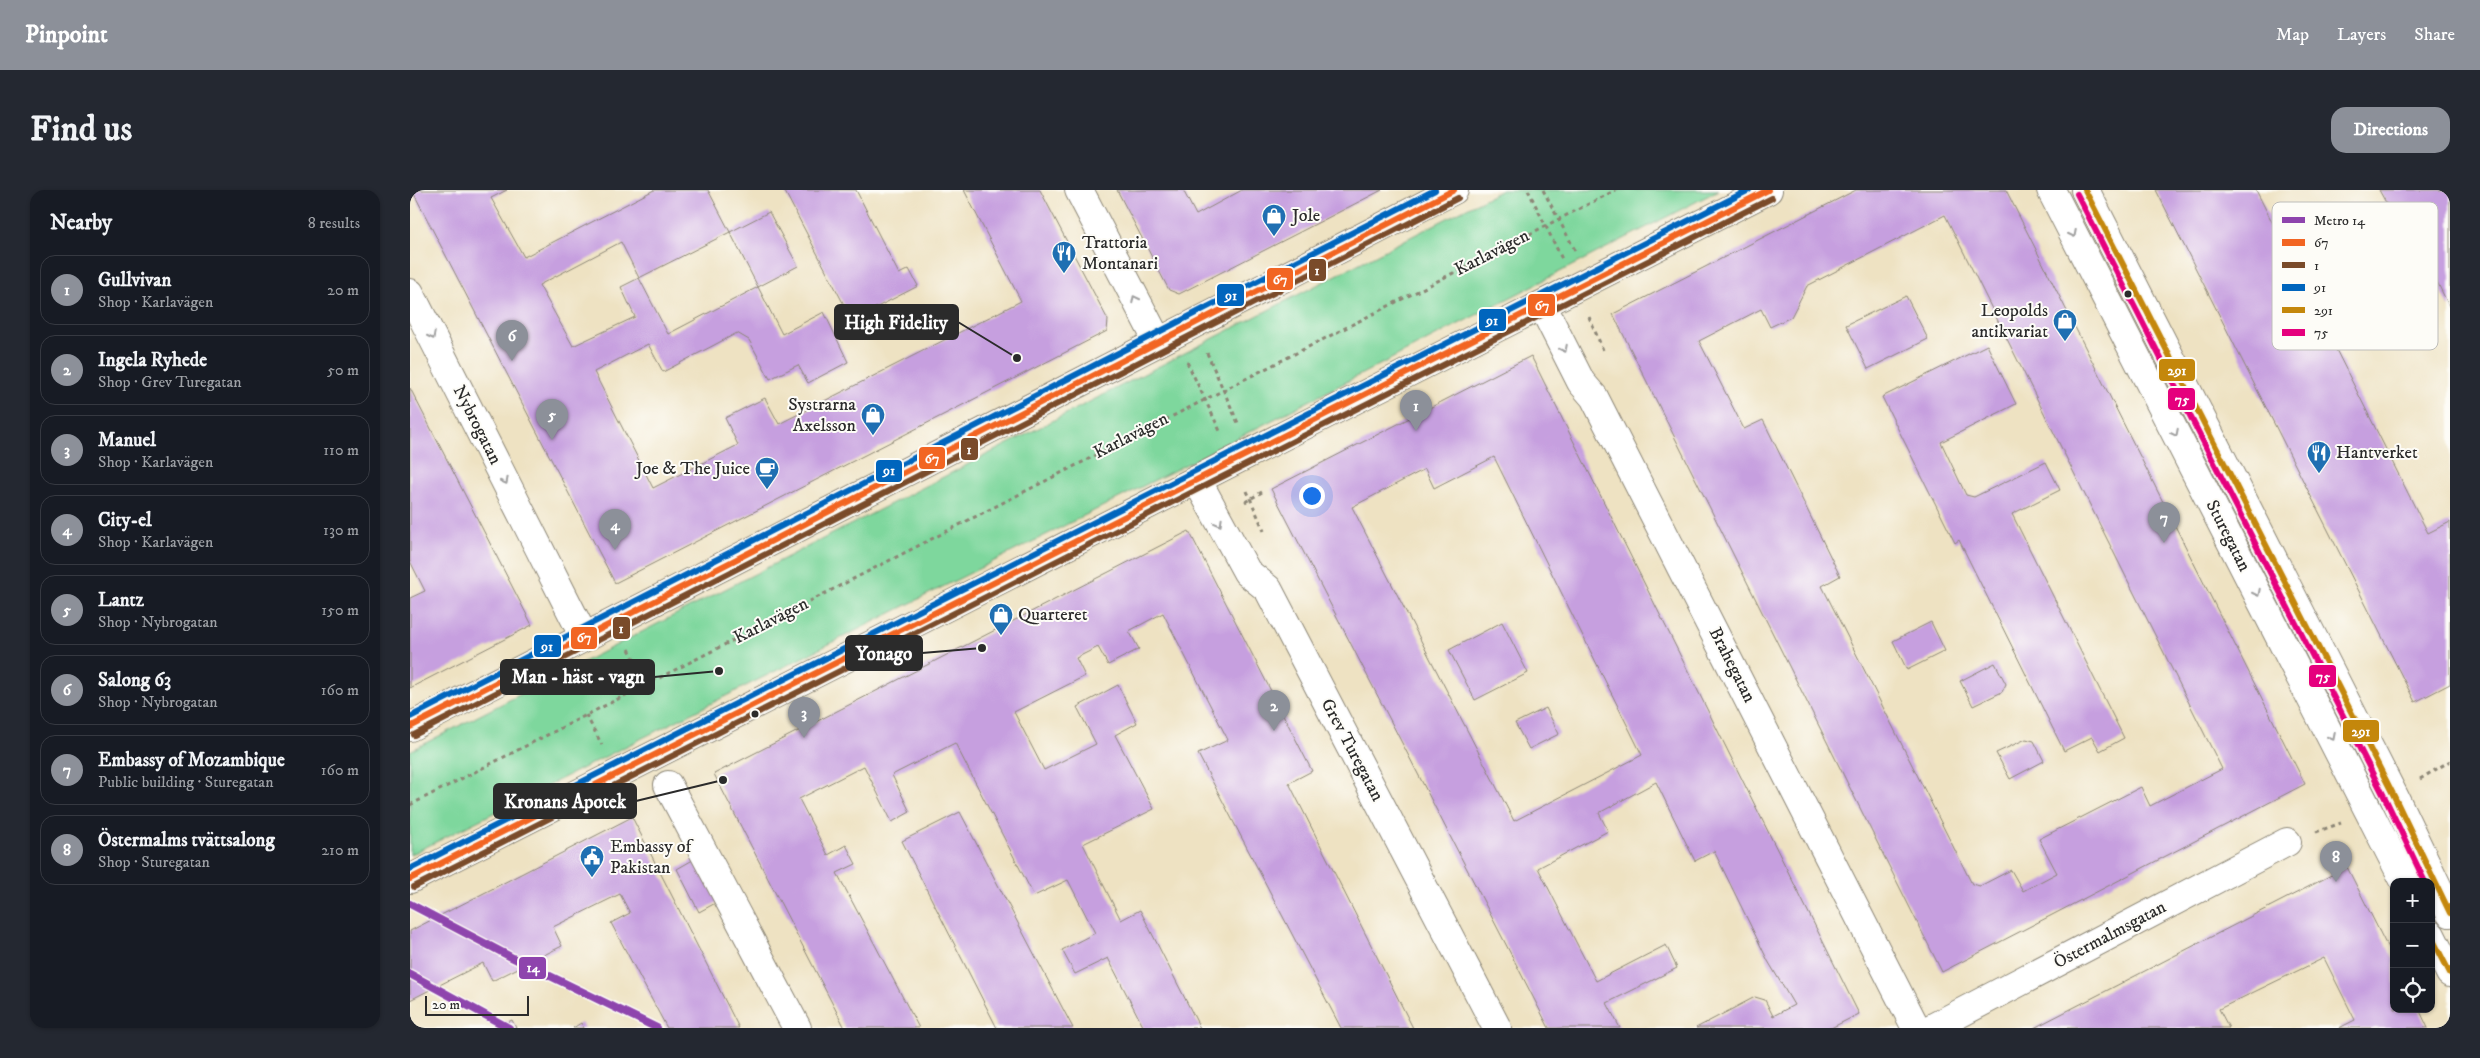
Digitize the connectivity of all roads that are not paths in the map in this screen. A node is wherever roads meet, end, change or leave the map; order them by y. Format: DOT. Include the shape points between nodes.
graph roads {
  1 [pos="1079,190"];
  2 [pos="1454,190"];
  3 [pos="1768,190"];
  4 [pos="2052,190"];
  5 [pos="2085,190"];
  6 [pos="410,293"];
  7 [pos="1542,305"];
  8 [pos="1166,338"];
  9 [pos="1197,480"];
  10 [pos="584,637"];
  11 [pos="410,727"];
  12 [pos="668,785"];
  13 [pos="2287,842"];
  14 [pos="2403,878"];
  15 [pos="410,879"];
  16 [pos="2450,913"];
  17 [pos="2435,943"];
  18 [pos="2450,973"];
  19 [pos="797,1028"];
  20 [pos="1497,1028"];
  21 [pos="1916,1028"];
  22 [pos="1932,1028"];
  8 -- 1 [label="street, one-way"];
  2 -- 8 [label="street"];
  3 -- 7 [label="street"];
  4 -- 14 [label="street, Sturegatan, one-way"];
  5 -- 16 [label="street, Sturegatan" via="2385,778"];
  6 -- 10 [label="street, Nybrogatan, one-way"];
  7 -- 9 [label="street"];
  7 -- 21 [label="street, Brahegatan, one-way" via="1581,382 1594,397"];
  8 -- 10 [label="street"];
  9 -- 15 [label="street"];
  9 -- 20 [label="street, Grev Turegatan, one-way" via="1247,572 1268,589"];
  10 -- 11 [label="street"];
  12 -- 19 [label="street"];
  13 -- 22 [label="street, Östermalmsgatan"];
  17 -- 18 [label="street"];
}
